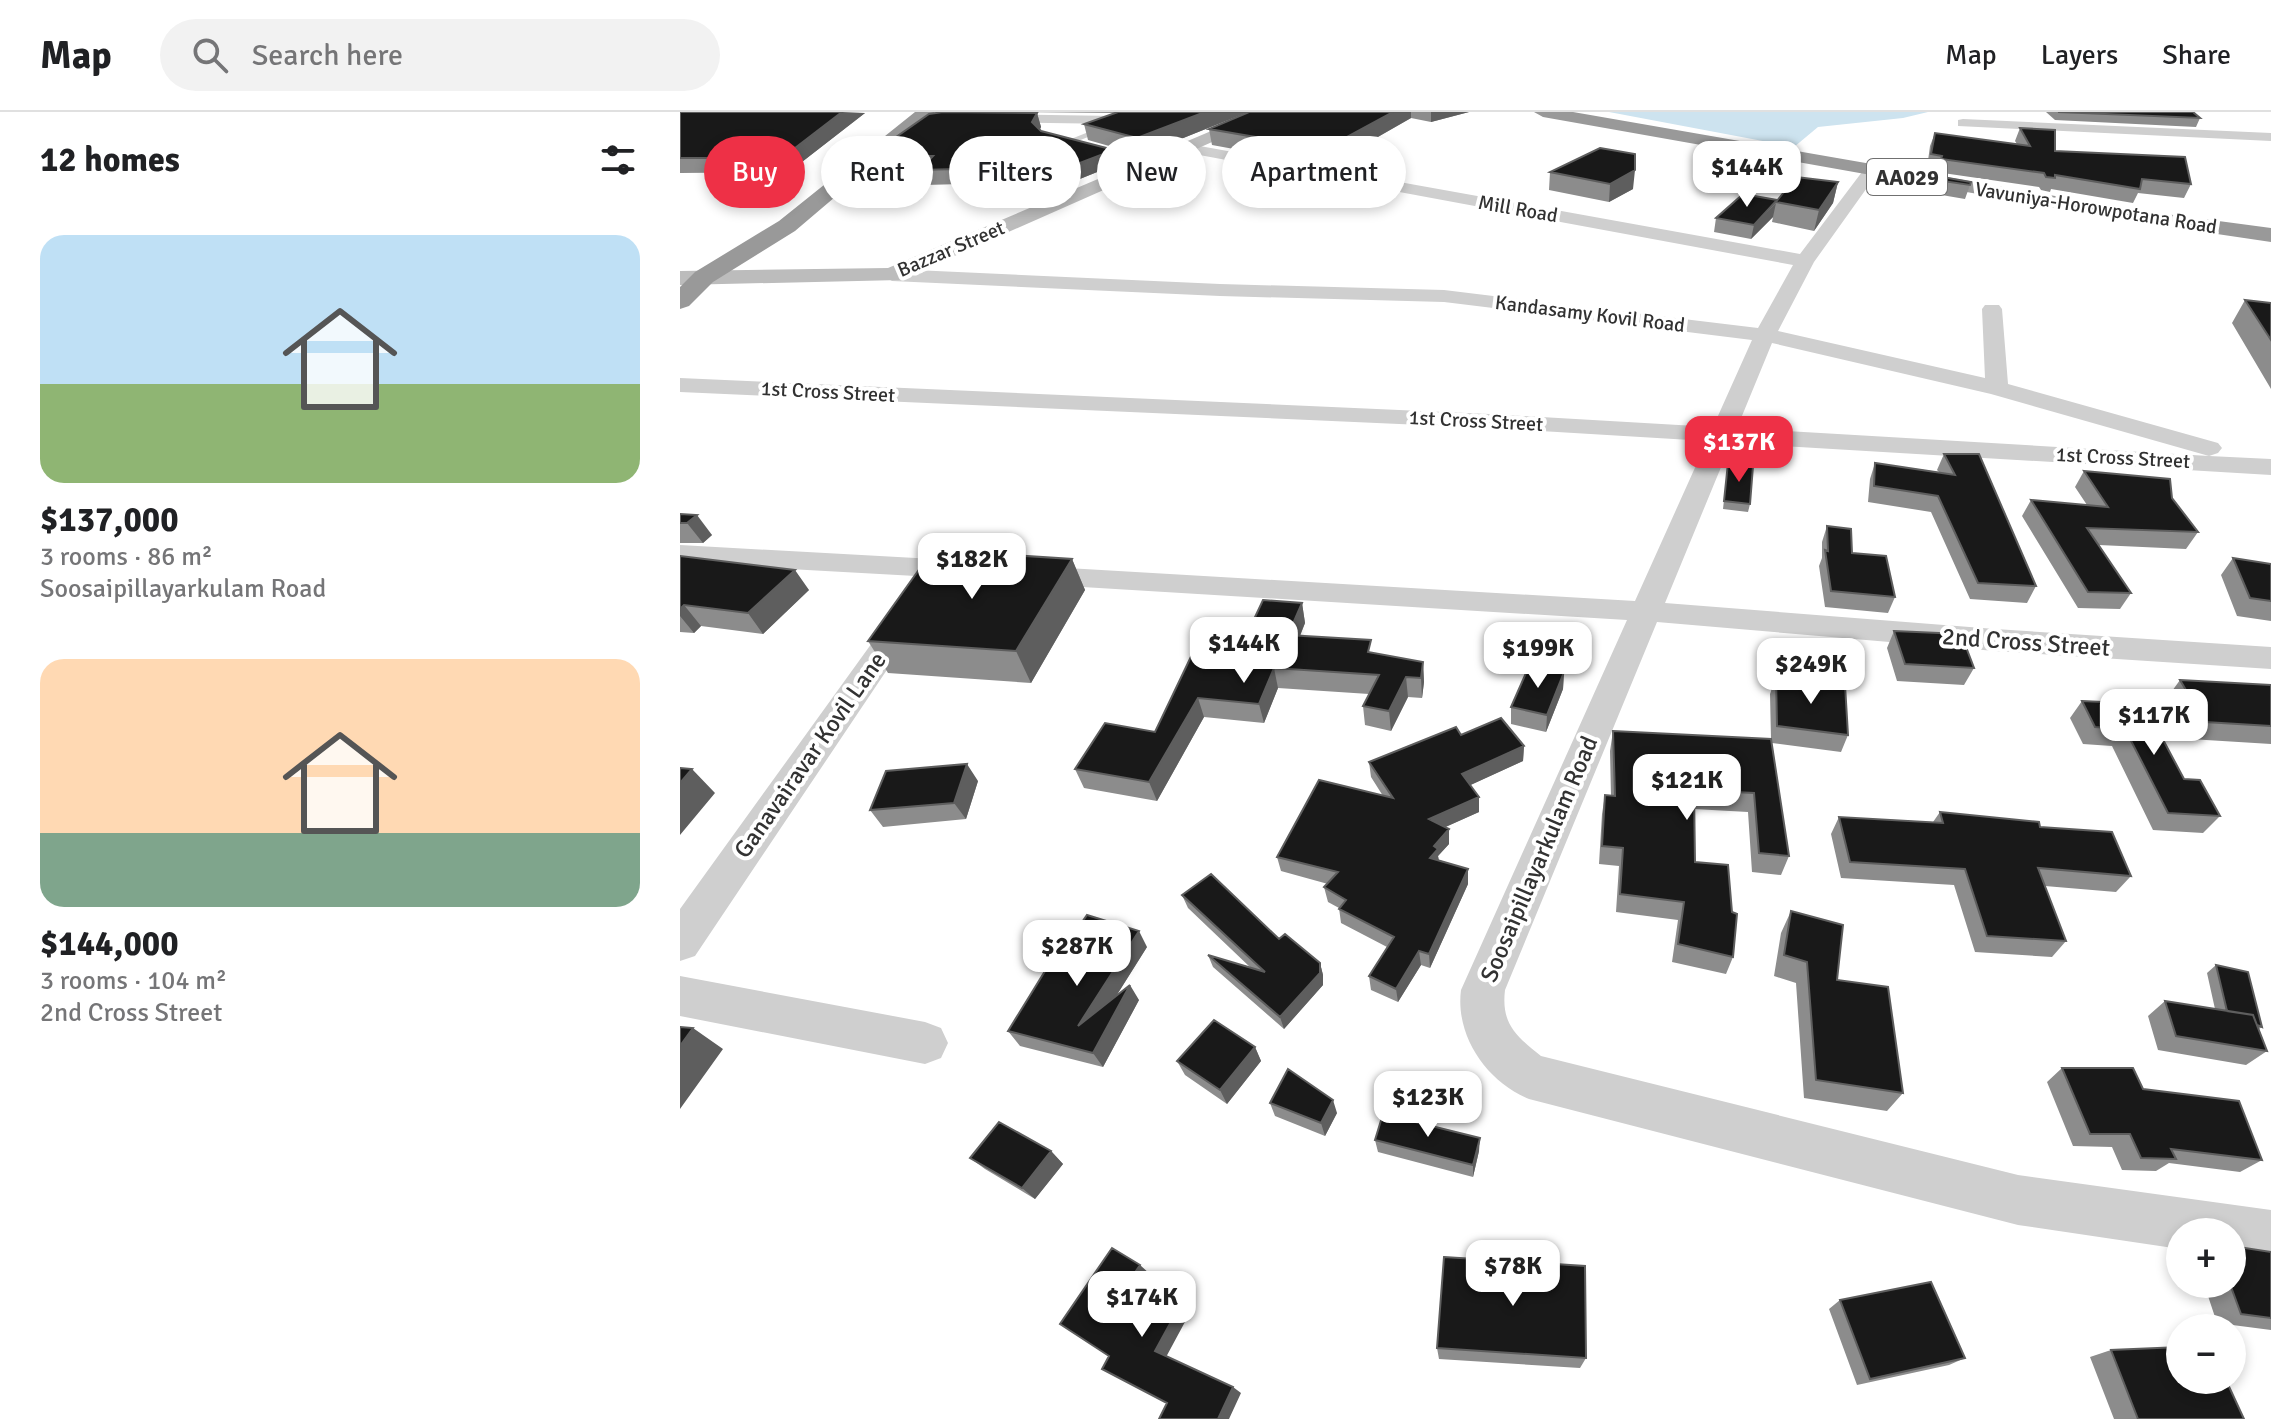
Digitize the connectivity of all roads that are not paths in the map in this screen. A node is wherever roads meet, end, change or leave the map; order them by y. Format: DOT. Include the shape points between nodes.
graph roads {
  1 [pos="1151,112"];
  2 [pos="1270,112"];
  3 [pos="1543,112"];
  4 [pos="930,116"];
  5 [pos="972,118"];
  6 [pos="1078,119"];
  7 [pos="1131,119"];
  8 [pos="1963,123"];
  9 [pos="1052,136"];
  10 [pos="1066,136"];
  11 [pos="2271,137"];
  12 [pos="1206,138"];
  13 [pos="1206,152"];
  14 [pos="1871,171"];
  15 [pos="1097,185"];
  16 [pos="787,226"];
  17 [pos="2271,235"];
  18 [pos="1805,261"];
  19 [pos="892,275"];
  20 [pos="746,276"];
  21 [pos="692,278"];
  22 [pos="680,301"];
  23 [pos="1992,309"];
  24 [pos="680,320"];
  25 [pos="1765,335"];
  26 [pos="680,385"];
  27 [pos="1997,388"];
  28 [pos="1720,436"];
  29 [pos="2271,466"];
  30 [pos="680,554"];
  31 [pos="941,568"];
  32 [pos="1644,611"];
  33 [pos="2271,658"];
  34 [pos="680,943"];
  35 [pos="680,996"];
  36 [pos="925,1043"];
  37 [pos="2271,1236"];
  1 -- 7 [label="street"];
  2 -- 12 [label="main road, Bazzar Street"];
  3 -- 14 [label="highway, Vavuniya-Horowpotana Road / AA029"];
  4 -- 16 [label="highway"];
  5 -- 6 [label="street"];
  6 -- 7 [label="street"];
  6 -- 9 [label="street" via="1049,131"];
  7 -- 10 [label="lane"];
  8 -- 11 [label="street"];
  13 -- 18 [label="street, Mill Road"];
  14 -- 17 [label="highway, Vavuniya-Horowpotana Road / AA029"];
  14 -- 18 [label="street, Soosaipillayarkulam Road"];
  15 -- 19 [label="main road, Bazzar Street"];
  16 -- 20 [label="highway"];
  16 -- 21 [label="highway"];
  18 -- 25 [label="street, Soosaipillayarkulam Road"];
  19 -- 20 [label="main road, Bazzar Street"];
  19 -- 25 [label="street, Kandasamy Kovil Road" via="1444,296"];
  20 -- 21 [label="main road, Bazzar Street"];
  20 -- 24 [label="highway"];
  21 -- 22 [label="highway"];
  23 -- 27 [label="street"];
  25 -- 27 [label="street, Kandasamy Kovil Road"];
  25 -- 28 [label="street, Soosaipillayarkulam Road"];
  26 -- 28 [label="street, 1st Cross Street"];
  27 -- 29 [label="street, Kandasamy Kovil Road"];
  28 -- 29 [label="street, 1st Cross Street"];
  28 -- 32 [label="street, Soosaipillayarkulam Road"];
  30 -- 31 [label="street, 2nd Cross Street"];
  31 -- 32 [label="street, 2nd Cross Street"];
  31 -- 34 [label="street, Ganavairavar Kovil Lane"];
  32 -- 33 [label="street, 2nd Cross Street"];
  32 -- 37 [label="street, Soosaipillayarkulam Road" via="1483,990 1481,1011 1509,1060 1529,1076 2018,1200"];
  35 -- 36 [label="street"];
}
